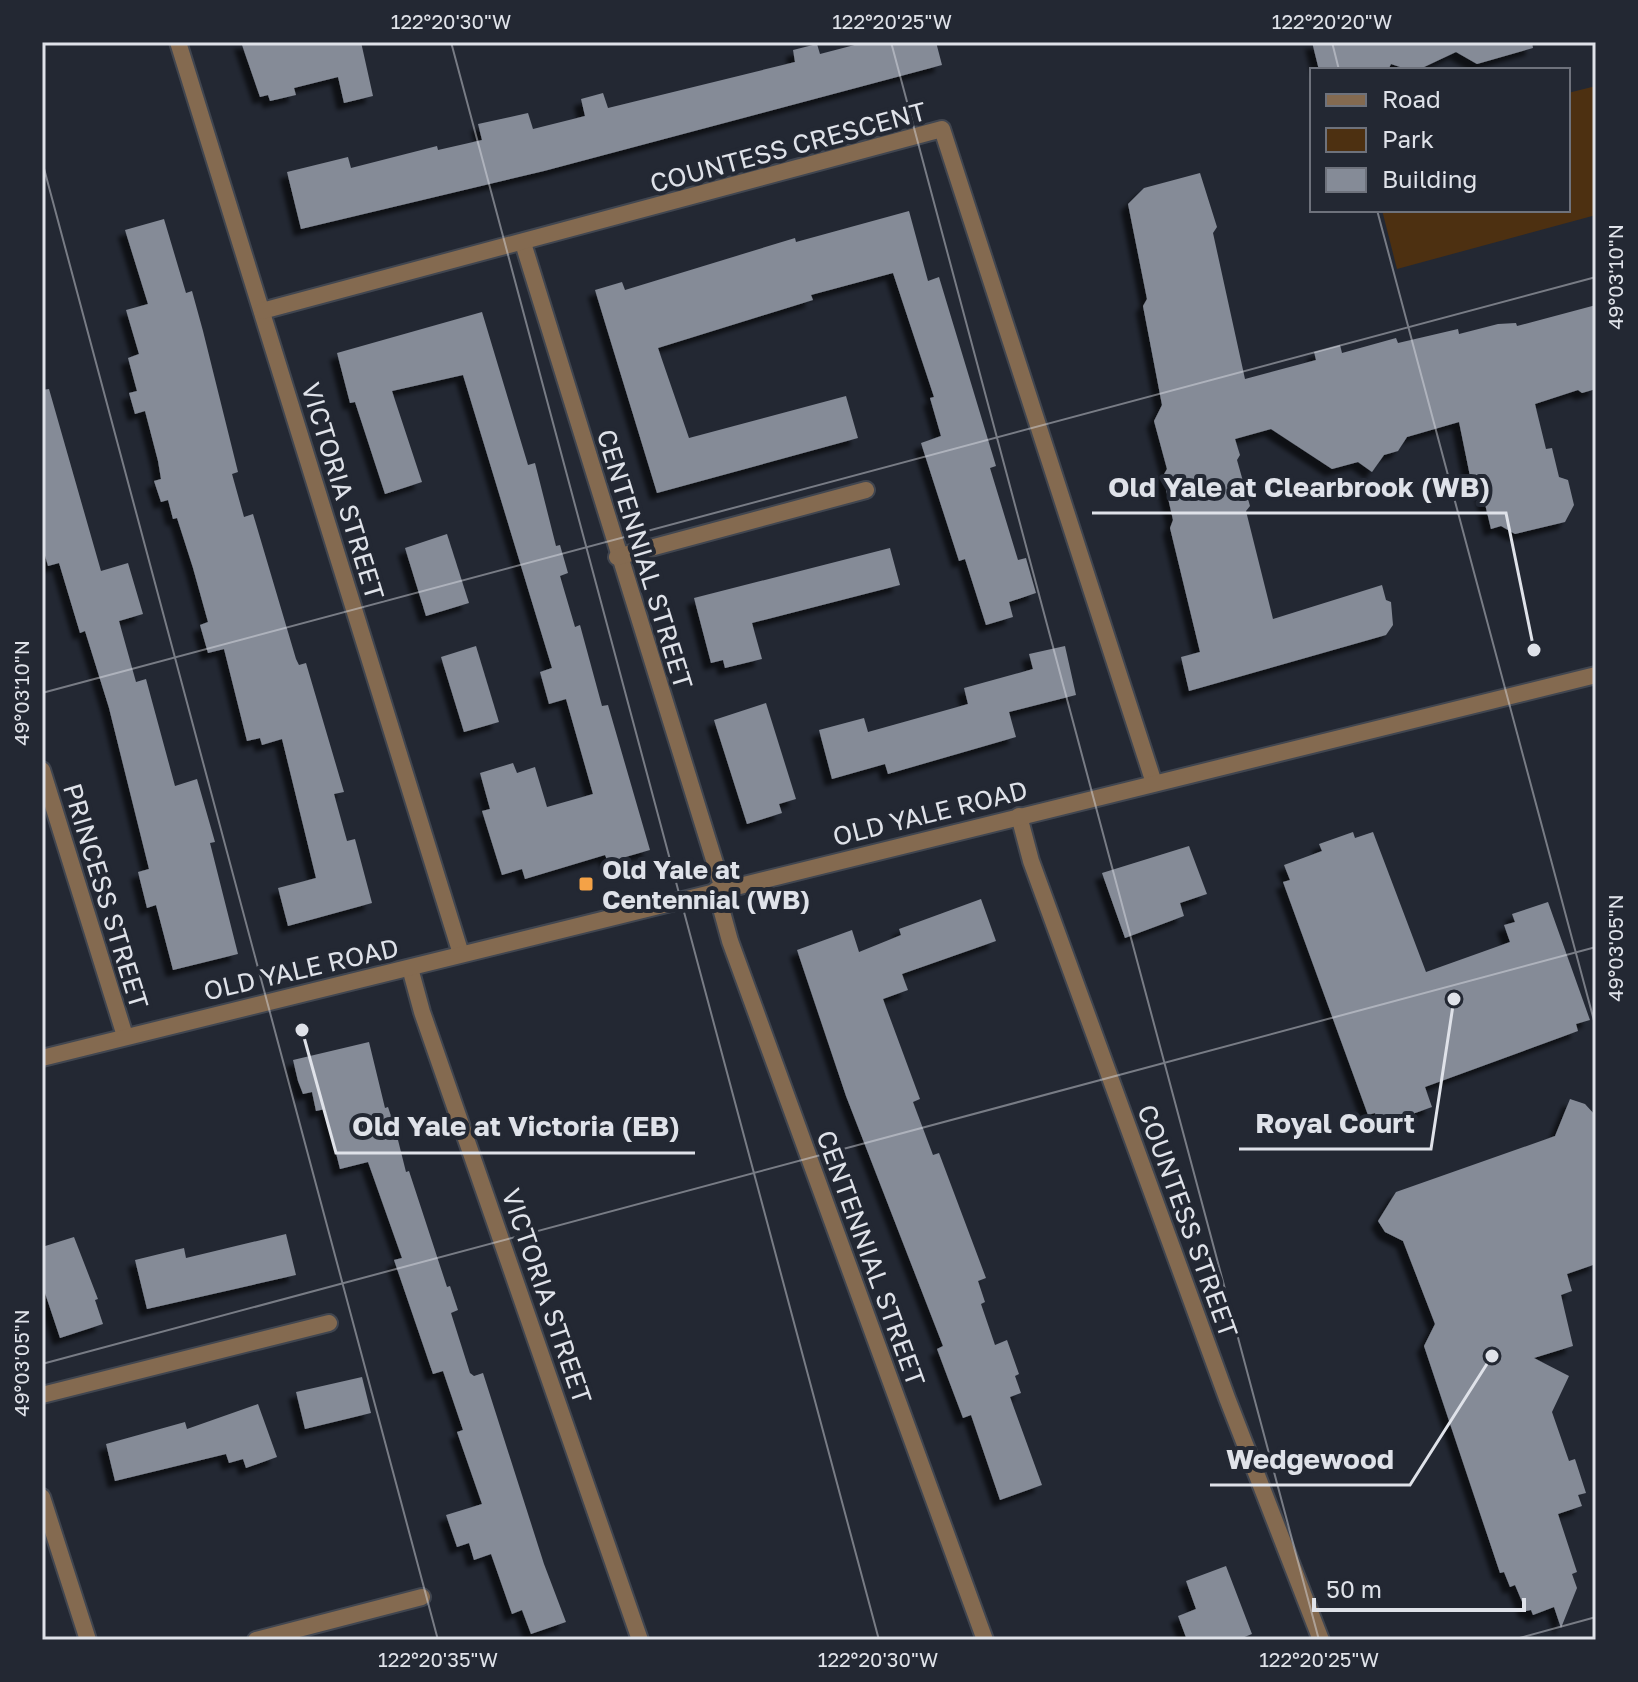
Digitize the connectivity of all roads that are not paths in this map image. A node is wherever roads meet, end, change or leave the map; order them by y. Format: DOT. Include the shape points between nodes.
graph roads {
  1 [pos="178,42"];
  2 [pos="523,243"];
  3 [pos="262,311"];
  4 [pos="866,490"];
  5 [pos="617,557"];
  6 [pos="1596,675"];
  7 [pos="42,770"];
  8 [pos="1154,783"];
  9 [pos="1019,816"];
  10 [pos="719,890"];
  11 [pos="461,954"];
  12 [pos="410,968"];
  13 [pos="125,1036"];
  14 [pos="42,1058"];
  15 [pos="329,1323"];
  16 [pos="42,1395"];
  17 [pos="42,1497"];
  18 [pos="422,1597"];
  19 [pos="88,1640"];
  20 [pos="256,1640"];
  21 [pos="640,1640"];
  22 [pos="985,1640"];
  23 [pos="1321,1640"];
  1 -- 3 [label="street, VICTORIA STREET"];
  2 -- 3 [label="street, COUNTESS CRESCENT"];
  2 -- 5 [label="street, CENTENNIAL STREET"];
  2 -- 8 [label="street, COUNTESS CRESCENT" via="942,129"];
  3 -- 11 [label="street, VICTORIA STREET"];
  4 -- 5 [label="street"];
  5 -- 10 [label="street, CENTENNIAL STREET"];
  6 -- 8 [label="street, OLD YALE ROAD"];
  7 -- 13 [label="street, PRINCESS STREET"];
  8 -- 9 [label="street, OLD YALE ROAD"];
  9 -- 10 [label="street, OLD YALE ROAD"];
  9 -- 23 [label="street, COUNTESS STREET" via="1207,1343"];
  10 -- 11 [label="street, OLD YALE ROAD"];
  10 -- 22 [label="street, CENTENNIAL STREET" via="730,941"];
  11 -- 12 [label="street, OLD YALE ROAD"];
  12 -- 13 [label="street, OLD YALE ROAD"];
  12 -- 21 [label="street, VICTORIA STREET"];
  13 -- 14 [label="street, OLD YALE ROAD"];
  15 -- 16 [label="street"];
  17 -- 19 [label="street"];
  18 -- 20 [label="street"];
}
